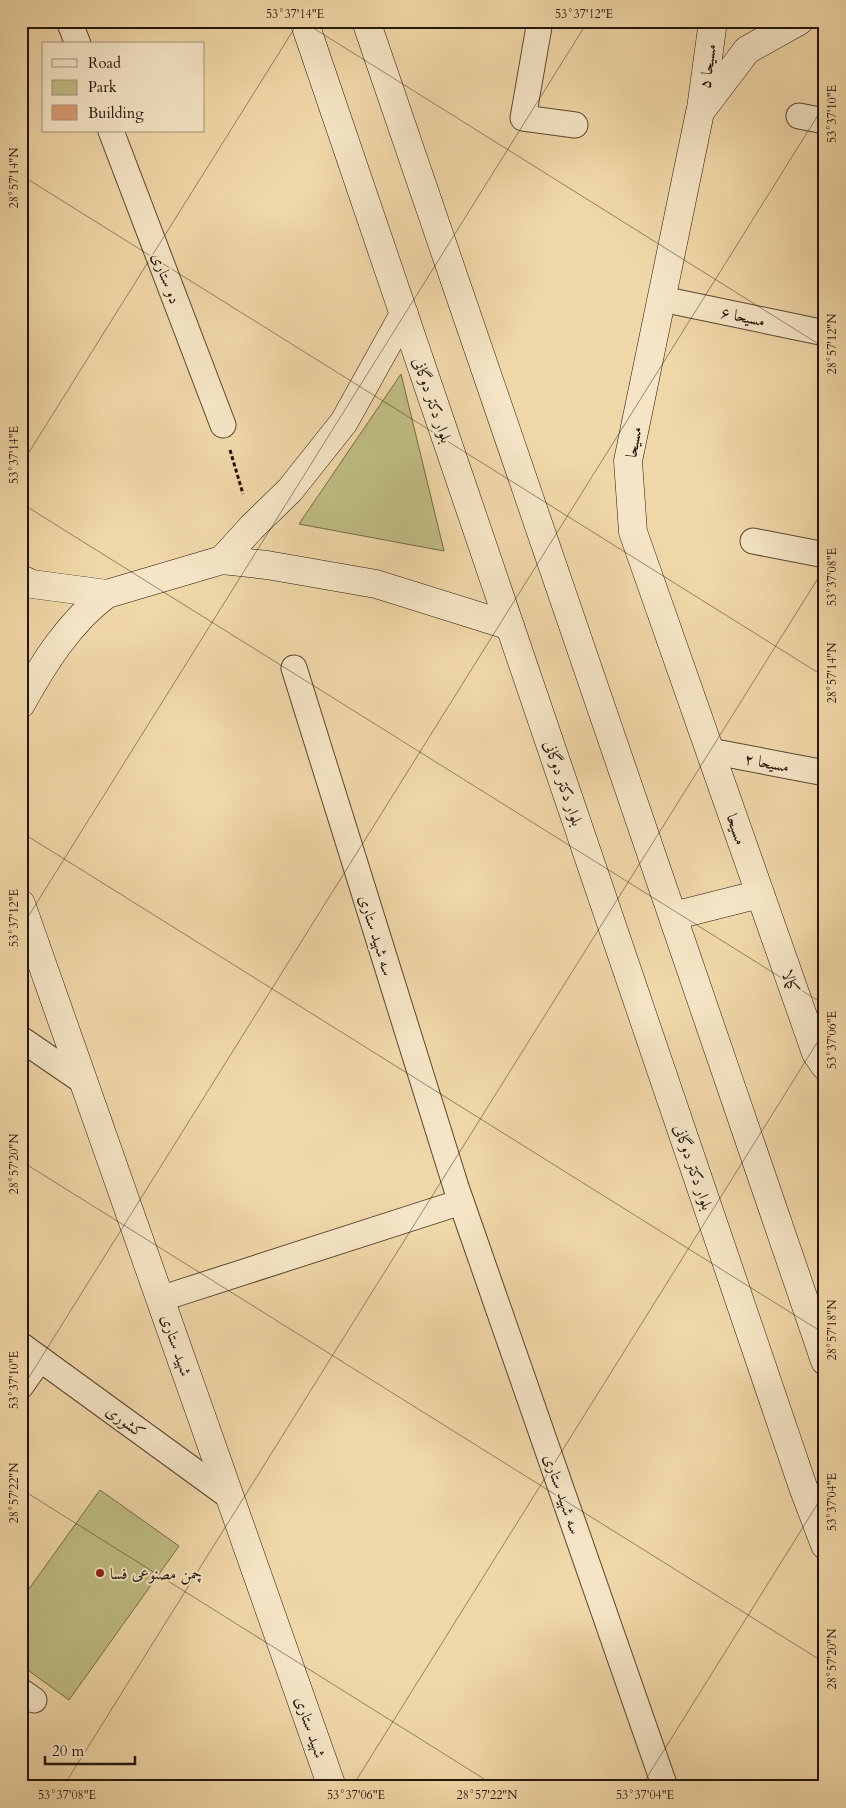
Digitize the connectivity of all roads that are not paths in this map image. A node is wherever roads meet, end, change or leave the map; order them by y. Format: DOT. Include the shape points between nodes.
graph roads {
  1 [pos="69,21"];
  2 [pos="304,21"];
  3 [pos="366,21"];
  4 [pos="540,21"];
  5 [pos="713,21"];
  6 [pos="799,21"];
  7 [pos="77,42"];
  8 [pos="700,112"];
  9 [pos="799,116"];
  10 [pos="825,120"];
  11 [pos="575,125"];
  12 [pos="111,132"];
  13 [pos="662,299"];
  14 [pos="404,314"];
  15 [pos="825,333"];
  16 [pos="223,425"];
  17 [pos="753,541"];
  18 [pos="825,555"];
  19 [pos="222,560"];
  20 [pos="25,583"];
  21 [pos="107,594"];
  22 [pos="510,626"];
  23 [pos="56,648"];
  24 [pos="21,666"];
  25 [pos="294,668"];
  26 [pos="21,704"];
  27 [pos="710,750"];
  28 [pos="825,773"];
  29 [pos="760,894"];
  30 [pos="21,904"];
  31 [pos="673,916"];
  32 [pos="21,1039"];
  33 [pos="825,1066"];
  34 [pos="84,1082"];
  35 [pos="461,1202"];
  36 [pos="160,1299"];
  37 [pos="31,1352"];
  38 [pos="825,1362"];
  39 [pos="21,1386"];
  40 [pos="814,1483"];
  41 [pos="230,1497"];
  42 [pos="825,1545"];
  43 [pos="332,1787"];
  44 [pos="665,1787"];
  1 -- 7 [label="street"];
  2 -- 14 [label="street, بلوار دکتر دوگانی"];
  3 -- 31 [label="street"];
  4 -- 11 [label="street" via="523,118"];
  5 -- 8 [label="street, مسيحا ۵"];
  6 -- 8 [label="street, مسیحا" via="747,50"];
  8 -- 13 [label="street, مسیحا"];
  9 -- 10 [label="street"];
  12 -- 16 [label="street, دو ستاری"];
  13 -- 15 [label="street, مسيحا ۶"];
  13 -- 27 [label="street, مسیحا" via="628,461 633,532"];
  14 -- 19 [label="street" via="344,422 290,490"];
  14 -- 22 [label="street, بلوار دکتر دوگانی"];
  17 -- 18 [label="street"];
  19 -- 21 [label="street"];
  19 -- 22 [label="street" via="376,584"];
  20 -- 21 [label="street"];
  21 -- 23 [label="street" via="91,606"];
  22 -- 40 [label="street, بلوار دکتر دوگانی"];
  23 -- 24 [label="street" via="25,667"];
  23 -- 26 [label="street"];
  25 -- 35 [label="street, سه شهید ستاری"];
  27 -- 28 [label="street, مسيحا ۲"];
  27 -- 29 [label="street, مسیحا"];
  29 -- 31 [label="street"];
  29 -- 33 [label="street, کمالا" via="816,1053"];
  30 -- 34 [label="street, شهید ستاری"];
  31 -- 38 [label="street"];
  32 -- 34 [label="street"];
  34 -- 36 [label="street, شهید ستاری"];
  35 -- 36 [label="street"];
  35 -- 44 [label="street, سه شهید ستاری"];
  36 -- 41 [label="street, شهید ستاری"];
  37 -- 39 [label="street"];
  37 -- 41 [label="street, کشوری"];
  40 -- 42 [label="street, بلوار دکتر دوگانی"];
  41 -- 43 [label="street, شهید ستاری"];
}
